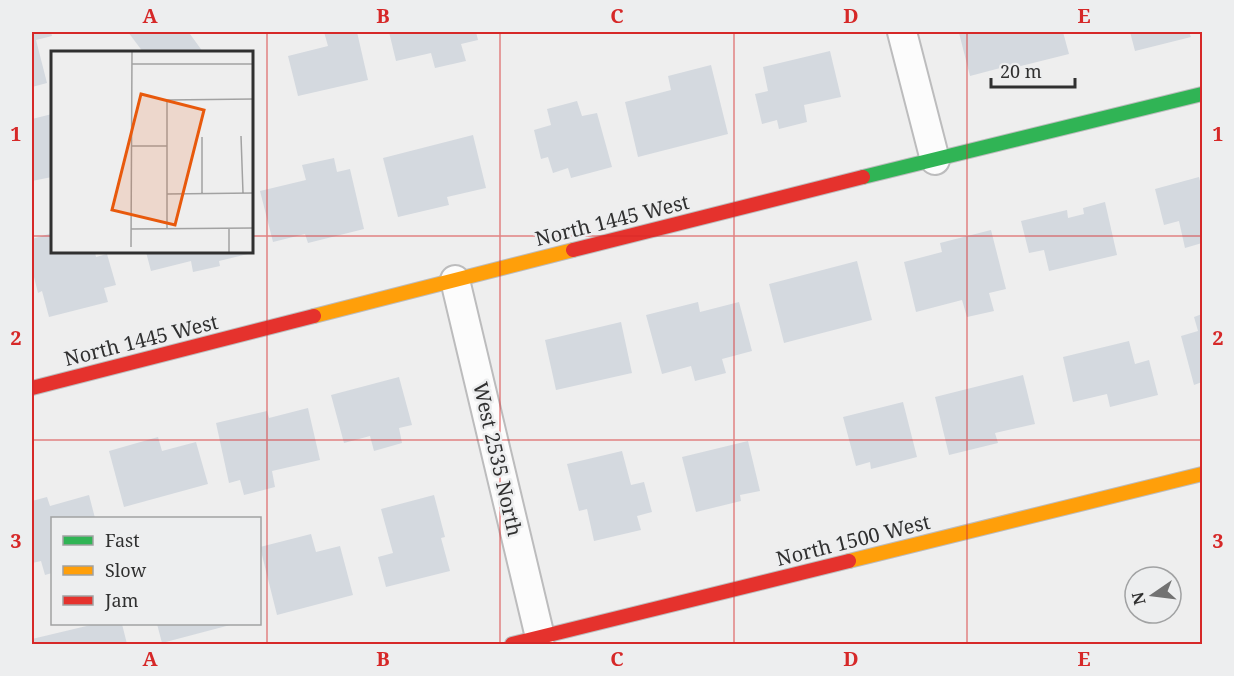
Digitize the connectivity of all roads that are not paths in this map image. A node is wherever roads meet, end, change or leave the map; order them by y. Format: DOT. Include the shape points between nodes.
graph roads {
  1 [pos="902,32"];
  2 [pos="1203,94"];
  3 [pos="934,160"];
  4 [pos="455,280"];
  5 [pos="32,388"];
  6 [pos="1203,474"];
  7 [pos="540,638"];
  8 [pos="512,645"];
  1 -- 3 [label="street"];
  2 -- 3 [label="street, North 1445 West"];
  3 -- 4 [label="street, North 1445 West"];
  4 -- 5 [label="street, North 1445 West"];
  4 -- 7 [label="street, West 2535 North"];
  6 -- 7 [label="street, North 1500 West"];
  7 -- 8 [label="street, North 1500 West"];
}
